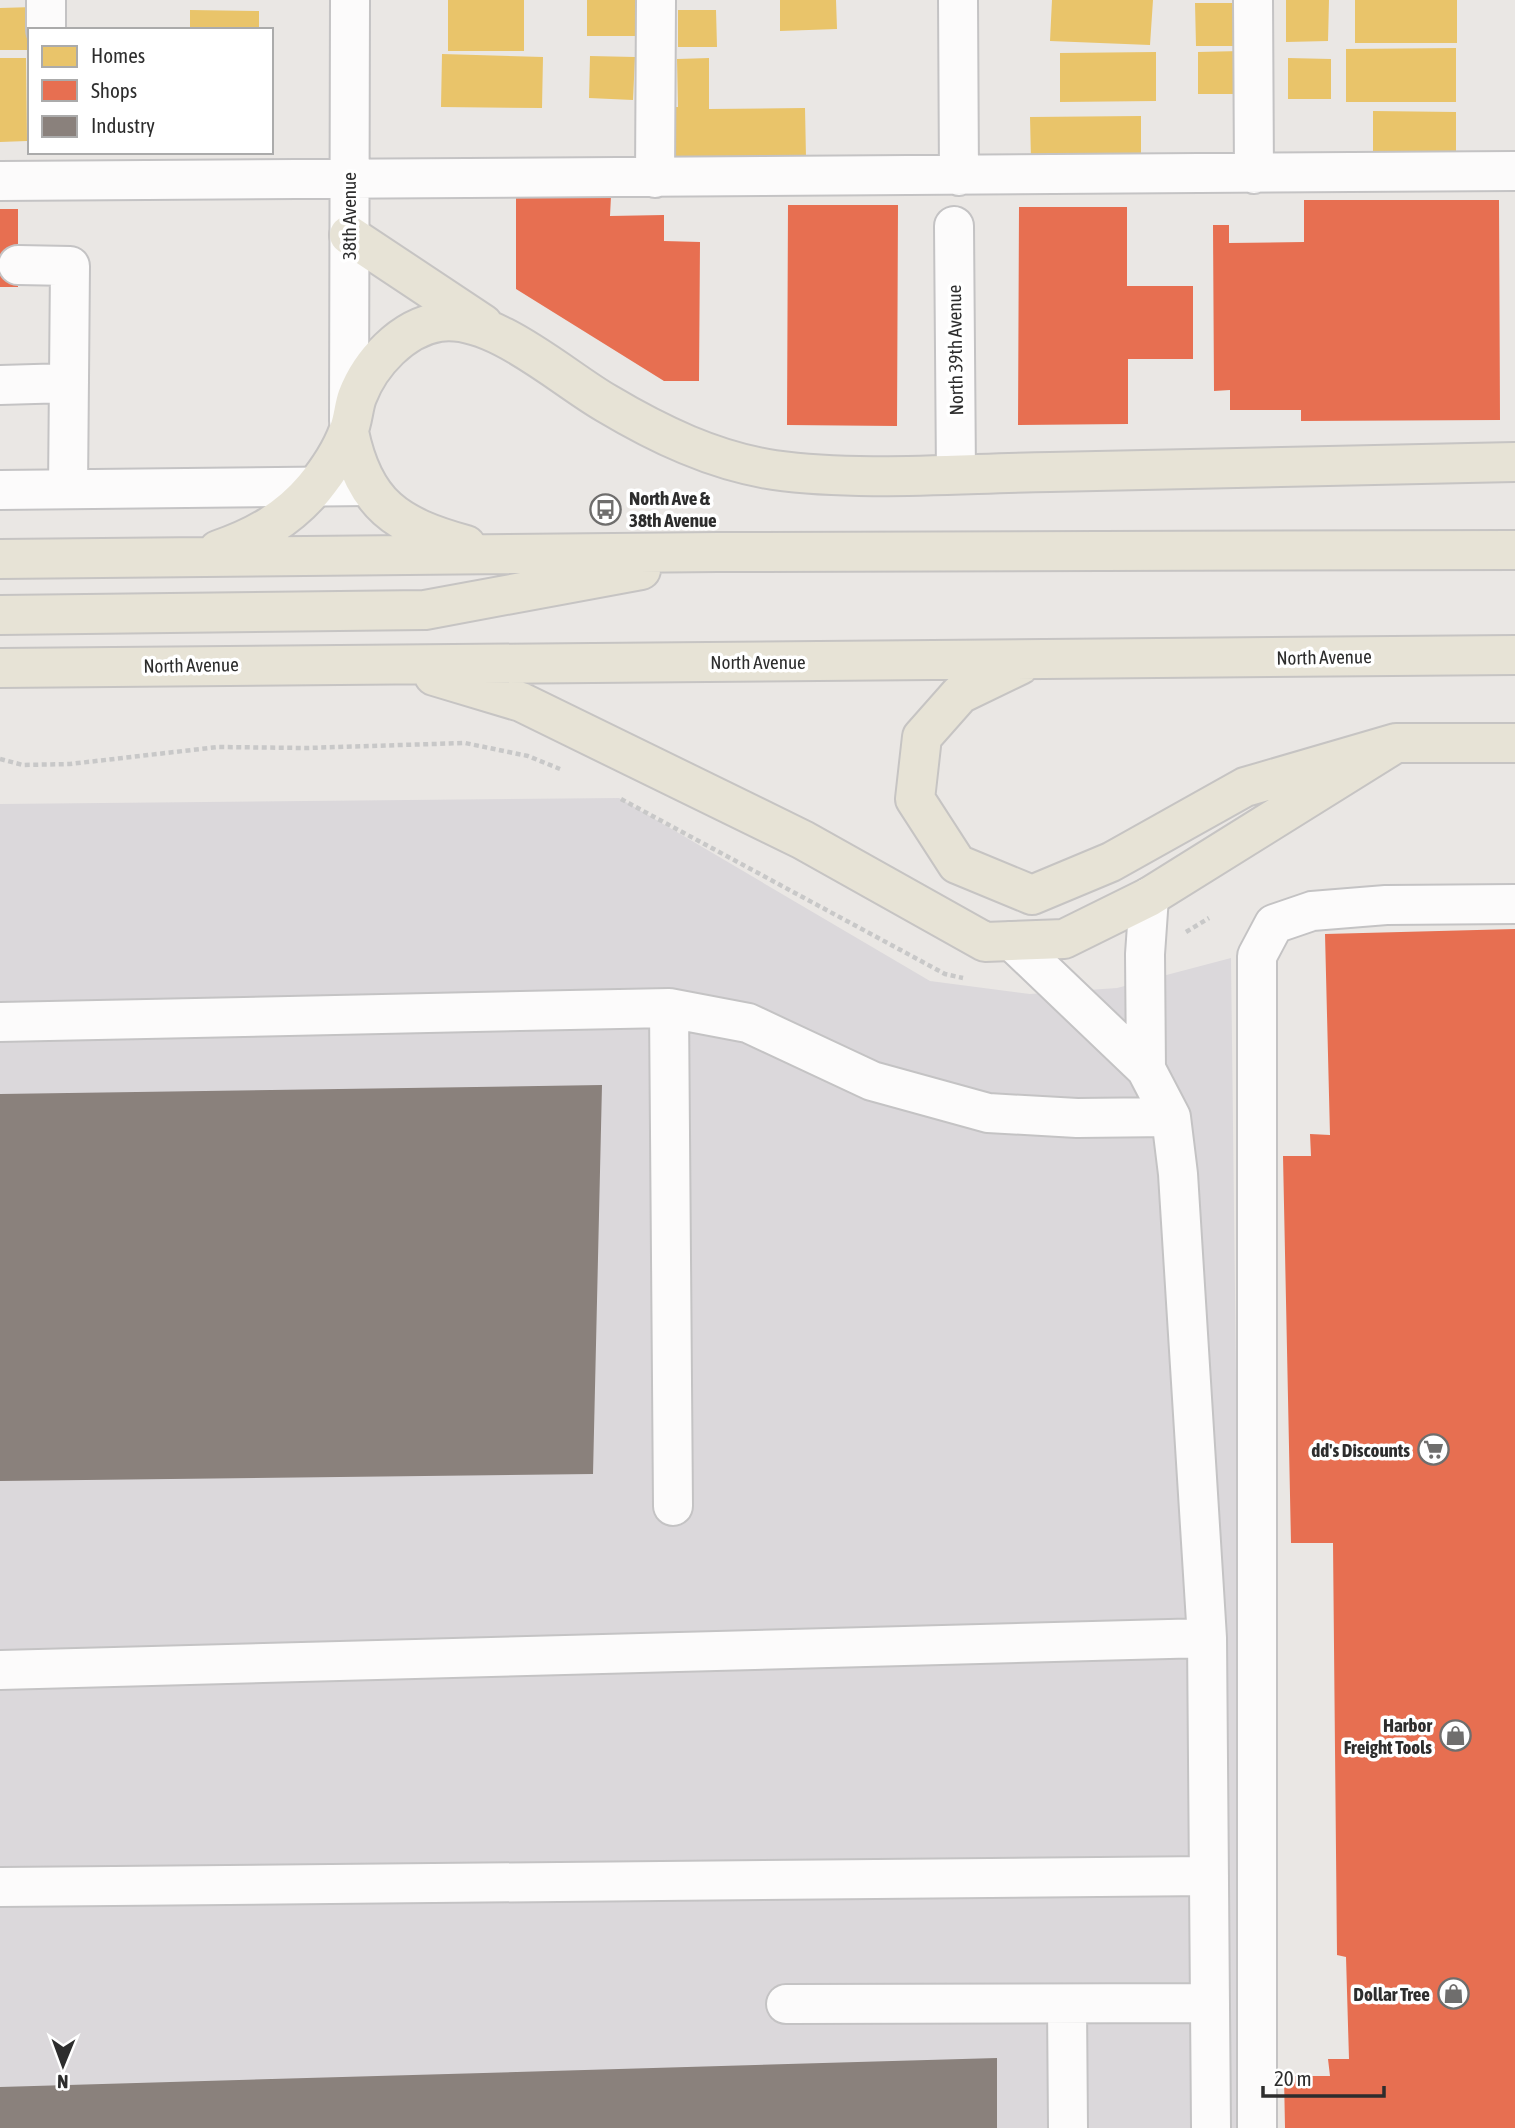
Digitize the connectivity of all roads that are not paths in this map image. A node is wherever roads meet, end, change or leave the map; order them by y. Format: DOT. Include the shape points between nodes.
graph roads {
  1 [pos="46,0"];
  2 [pos="350,0"];
  3 [pos="656,0"];
  4 [pos="958,0"];
  5 [pos="1254,0"];
  6 [pos="46,28"];
  7 [pos="45,167"];
  8 [pos="1515,171"];
  9 [pos="1254,174"];
  10 [pos="959,176"];
  11 [pos="655,178"];
  12 [pos="350,180"];
  13 [pos="0,181"];
  14 [pos="954,226"];
  15 [pos="349,235"];
  16 [pos="18,265"];
  17 [pos="509,340"];
  18 [pos="69,383"];
  19 [pos="0,385"];
  20 [pos="349,432"];
  21 [pos="1515,463"];
  22 [pos="956,474"];
  23 [pos="368,486"];
  24 [pos="314,488"];
  25 [pos="68,489"];
  26 [pos="0,490"];
  27 [pos="1515,550"];
  28 [pos="718,552"];
  29 [pos="495,554"];
  30 [pos="199,556"];
  31 [pos="0,559"];
  32 [pos="0,615"];
  33 [pos="1515,654"];
  34 [pos="1031,660"];
  35 [pos="395,664"];
  36 [pos="0,668"];
  37 [pos="1396,743"];
  38 [pos="1515,743"];
  39 [pos="1149,897"];
  40 [pos="1515,904"];
  41 [pos="1012,941"];
  42 [pos="670,1008"];
  43 [pos="0,1023"];
  44 [pos="1146,1069"];
  45 [pos="1171,1116"];
  46 [pos="673,1506"];
  47 [pos="1207,1638"];
  48 [pos="0,1670"];
  49 [pos="1209,1876"];
  50 [pos="0,1887"];
  51 [pos="1210,2003"];
  52 [pos="786,2004"];
  53 [pos="1067,2004"];
  54 [pos="1069,2128"];
  55 [pos="1212,2128"];
  56 [pos="1257,2128"];
  1 -- 6 [label="street"];
  2 -- 12 [label="street, 38th Avenue"];
  3 -- 11 [label="street"];
  4 -- 10 [label="street"];
  5 -- 9 [label="street"];
  7 -- 12 [label="street"];
  7 -- 13 [label="street"];
  8 -- 9 [label="street"];
  9 -- 10 [label="street"];
  10 -- 11 [label="street"];
  11 -- 12 [label="street"];
  12 -- 15 [label="street, 38th Avenue"];
  14 -- 22 [label="street, North 39th Avenue"];
  15 -- 17 [label="main road"];
  15 -- 20 [label="street, 38th Avenue"];
  16 -- 18 [label="street" via="70,266"];
  17 -- 20 [label="main road" via="466,322 438,322 401,338 376,361 357,397"];
  17 -- 22 [label="main road" via="606,403 664,435 718,457 774,470"];
  18 -- 19 [label="street"];
  18 -- 25 [label="street"];
  20 -- 23 [label="main road" via="356,464"];
  20 -- 24 [label="main road"];
  21 -- 22 [label="main road"];
  23 -- 24 [label="street"];
  23 -- 29 [label="main road" via="392,516 440,538"];
  24 -- 25 [label="street"];
  24 -- 30 [label="main road" via="253,538"];
  25 -- 26 [label="street"];
  27 -- 28 [label="main road"];
  28 -- 29 [label="main road"];
  28 -- 32 [label="main road" via="425,610"];
  29 -- 30 [label="main road"];
  30 -- 31 [label="main road"];
  33 -- 34 [label="main road, North Avenue"];
  34 -- 35 [label="main road, North Avenue"];
  34 -- 37 [label="main road" via="960,694 922,737 915,799 957,864 1032,895 1111,862 1245,787"];
  35 -- 36 [label="main road, North Avenue"];
  35 -- 41 [label="main road" via="521,702 803,840 985,942"];
  37 -- 38 [label="main road"];
  37 -- 39 [label="main road"];
  39 -- 41 [label="main road" via="1064,939"];
  39 -- 44 [label="street"];
  40 -- 56 [label="street" via="1312,911 1274,924 1257,956"];
  41 -- 44 [label="street"];
  42 -- 43 [label="street"];
  42 -- 45 [label="street" via="748,1023 872,1081 988,1113 1077,1118"];
  42 -- 46 [label="street"];
  44 -- 45 [label="street"];
  45 -- 47 [label="street"];
  47 -- 48 [label="street"];
  47 -- 49 [label="street"];
  49 -- 50 [label="street"];
  49 -- 51 [label="street"];
  51 -- 53 [label="street"];
  51 -- 55 [label="street"];
  52 -- 53 [label="street"];
  53 -- 54 [label="street"];
}
